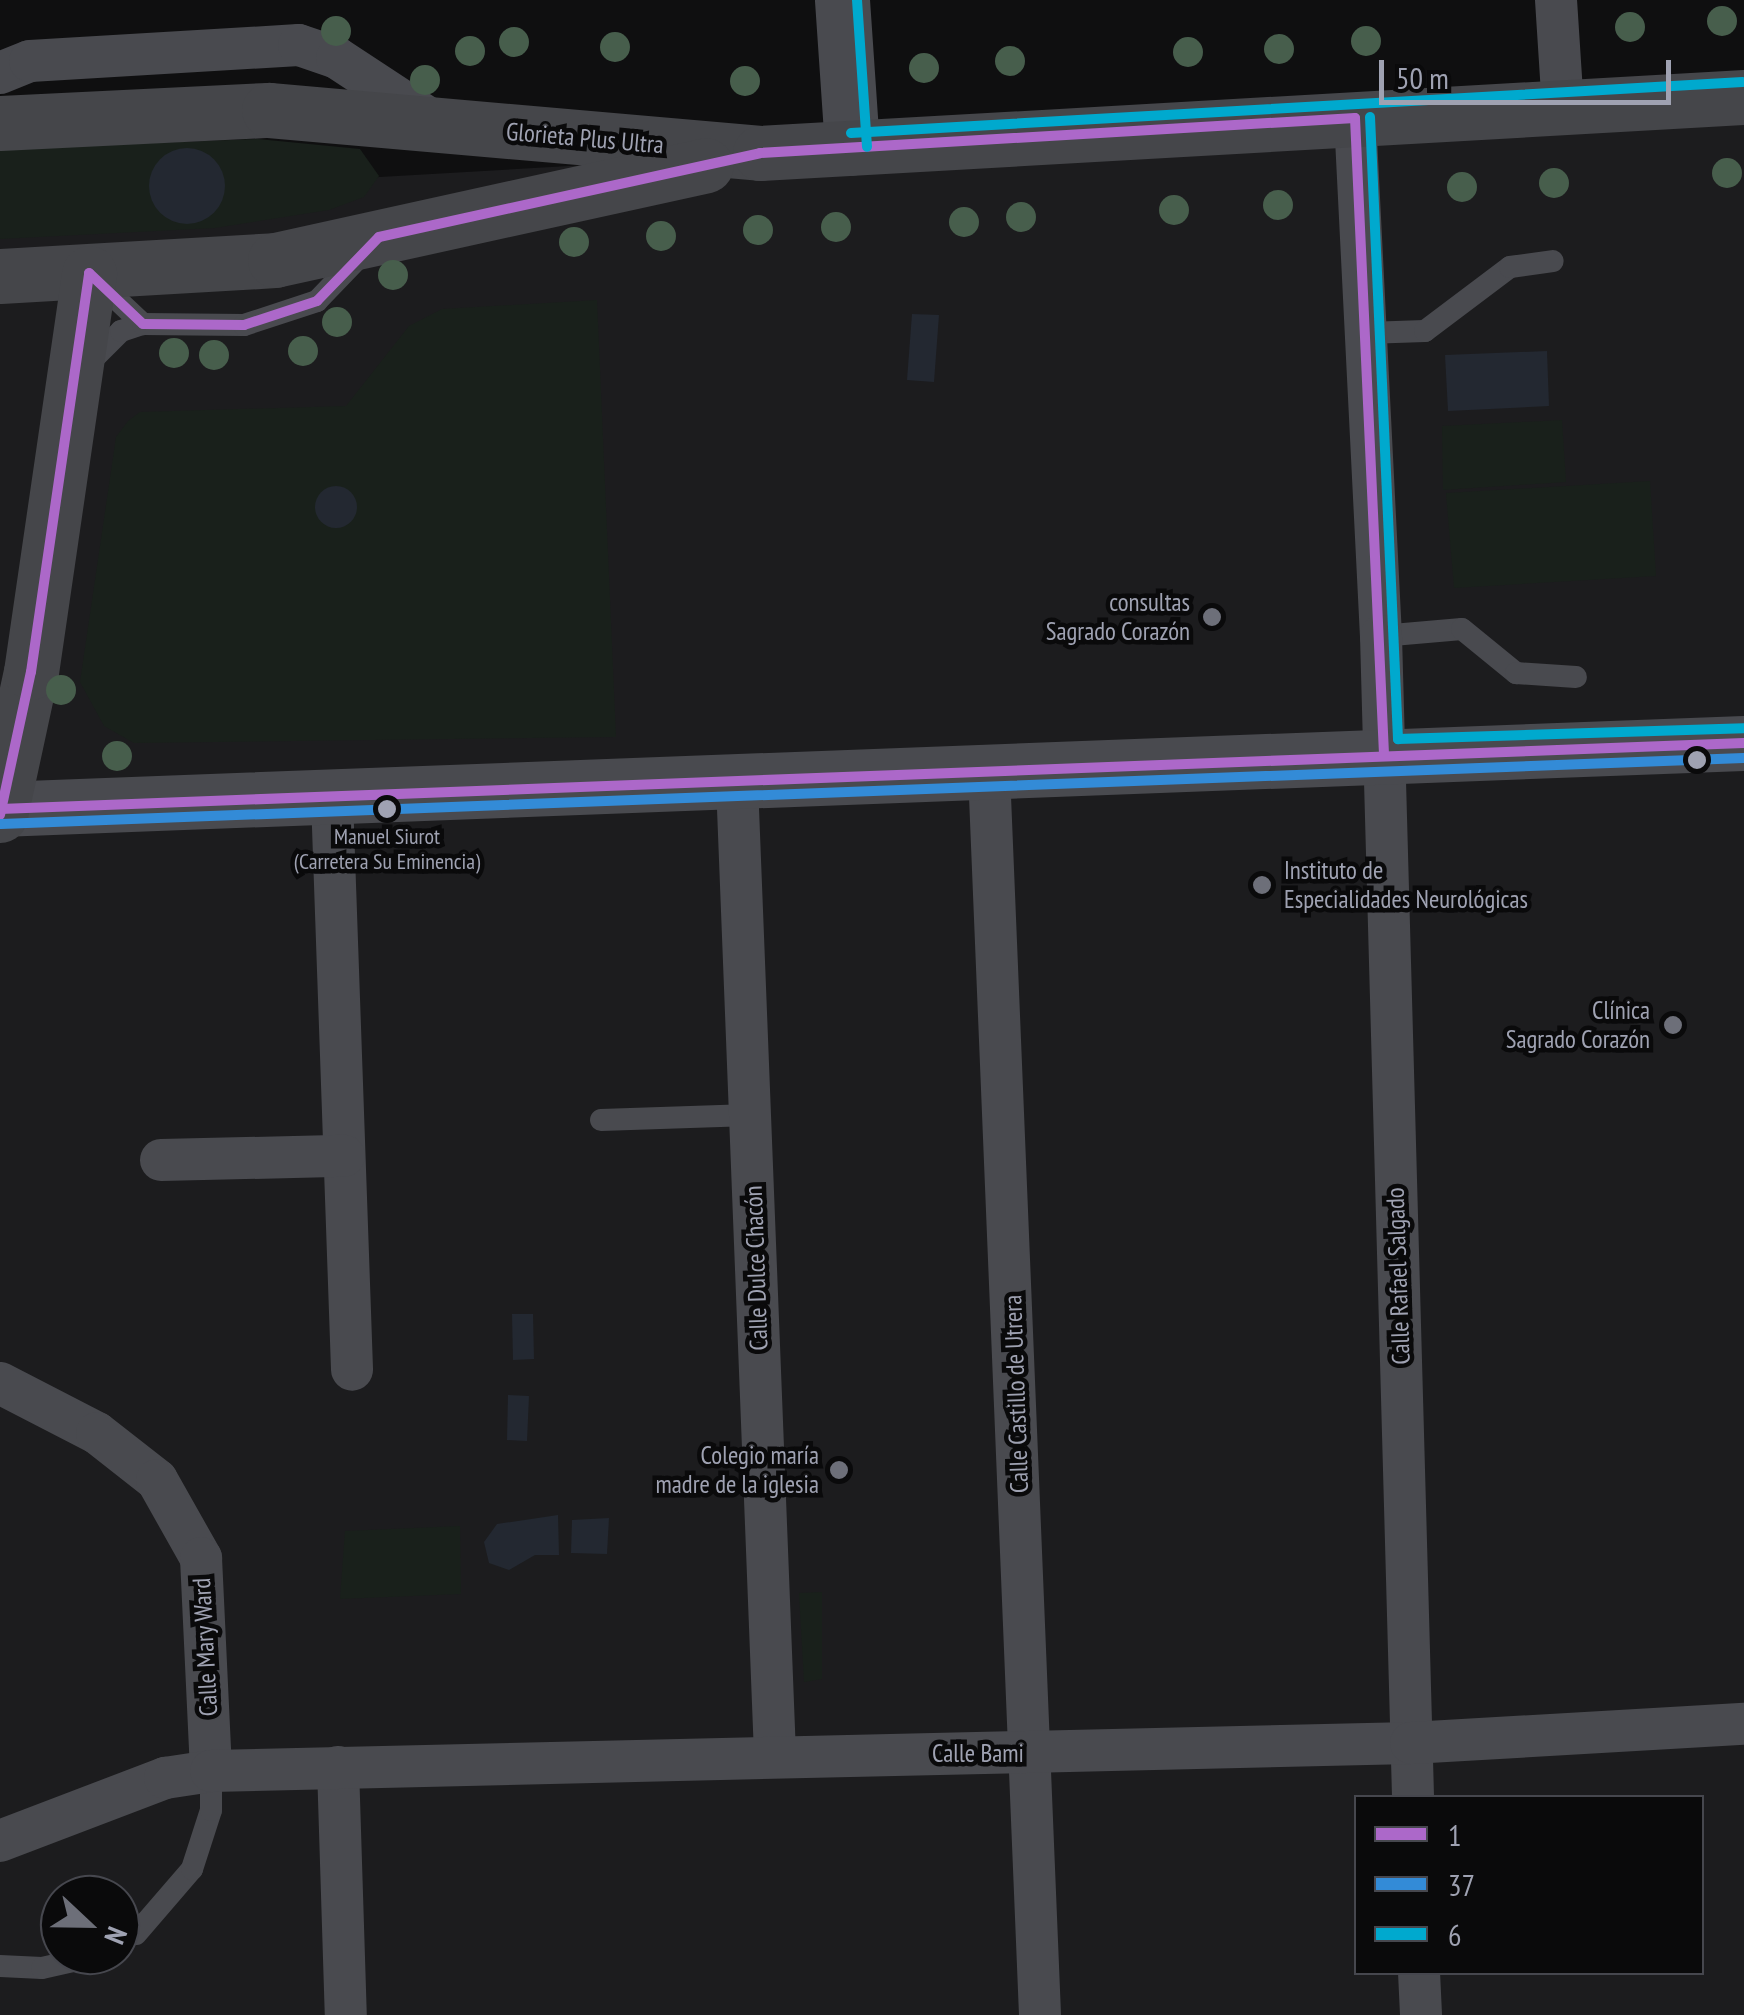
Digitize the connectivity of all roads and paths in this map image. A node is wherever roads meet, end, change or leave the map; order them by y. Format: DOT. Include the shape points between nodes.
graph roads {
  1 [pos="842,0"];
  2 [pos="1556,0"];
  3 [pos="0,73"];
  4 [pos="1744,97"];
  5 [pos="1564,107"];
  6 [pos="1355,118"];
  7 [pos="0,123"];
  8 [pos="440,125"];
  9 [pos="852,148"];
  10 [pos="760,153"];
  11 [pos="380,236"];
  12 [pos="1553,262"];
  13 [pos="89,274"];
  14 [pos="0,276"];
  15 [pos="144,324"];
  16 [pos="1366,333"];
  17 [pos="72,394"];
  18 [pos="1381,636"];
  19 [pos="1576,677"];
  20 [pos="1744,742"];
  21 [pos="1384,754"];
  22 [pos="989,772"];
  23 [pos="737,783"];
  24 [pos="332,798"];
  25 [pos="1,811"];
  26 [pos="750,1115"];
  27 [pos="601,1120"];
  28 [pos="344,1156"];
  29 [pos="161,1160"];
  30 [pos="352,1370"];
  31 [pos="0,1383"];
  32 [pos="1744,1724"];
  33 [pos="1411,1743"];
  34 [pos="1031,1753"];
  35 [pos="775,1754"];
  36 [pos="338,1767"];
  37 [pos="211,1771"];
  38 [pos="1413,1795"];
  39 [pos="0,1841"];
  40 [pos="140,1930"];
  41 [pos="0,1966"];
  42 [pos="40,1968"];
  43 [pos="1419,1975"];
  44 [pos="346,2015"];
  45 [pos="1040,2015"];
  46 [pos="1421,2015"];
  1 -- 9 [label="street"];
  2 -- 5 [label="street"];
  3 -- 8 [label="street" via="30,61 299,45 337,58"];
  4 -- 5 [label="main road"];
  5 -- 6 [label="main road"];
  6 -- 9 [label="main road"];
  6 -- 16 [label="street, Calle Rafael Salgado"];
  7 -- 8 [label="main road, Glorieta Plus Ultra" via="270,110"];
  8 -- 10 [label="main road, Glorieta Plus Ultra"];
  9 -- 10 [label="main road"];
  10 -- 11 [label="main road, Glorieta Plus Ultra"];
  11 -- 13 [label="main road, Glorieta Plus Ultra" via="274,260"];
  11 -- 15 [label="lane" via="317,300 244,325"];
  12 -- 16 [label="lane" via="1510,267 1425,331"];
  13 -- 14 [label="main road, Glorieta Plus Ultra"];
  13 -- 15 [label="lane"];
  13 -- 17 [label="main road"];
  15 -- 17 [label="lane" via="95,352"];
  16 -- 18 [label="street, Calle Rafael Salgado"];
  17 -- 25 [label="main road" via="31,672"];
  18 -- 19 [label="lane" via="1462,630 1516,674"];
  18 -- 21 [label="street, Calle Rafael Salgado"];
  20 -- 21 [label="street"];
  21 -- 22 [label="street"];
  21 -- 33 [label="street, Calle Rafael Salgado"];
  22 -- 23 [label="street"];
  22 -- 34 [label="street, Calle Castillo de Utrera"];
  23 -- 24 [label="street"];
  23 -- 26 [label="street, Calle Dulce Chacón"];
  24 -- 25 [label="street"];
  24 -- 28 [label="street"];
  26 -- 27 [label="lane"];
  26 -- 35 [label="street, Calle Dulce Chacón"];
  28 -- 29 [label="street"];
  28 -- 30 [label="street"];
  31 -- 37 [label="street, Calle Mary Ward" via="97,1433 158,1480 201,1558"];
  32 -- 33 [label="street, Calle Bami"];
  33 -- 34 [label="street, Calle Bami"];
  33 -- 38 [label="street, Calle Rafael Salgado"];
  34 -- 35 [label="street, Calle Bami"];
  34 -- 45 [label="street, Calle Castillo de Utrera"];
  35 -- 36 [label="street, Calle Bami"];
  36 -- 37 [label="street, Calle Bami"];
  36 -- 44 [label="street"];
  37 -- 39 [label="street, Calle Bami" via="165,1778"];
  37 -- 40 [label="lane" via="209,1820 192,1870"];
  41 -- 42 [label="lane"];
  43 -- 46 [label="street"];
}
